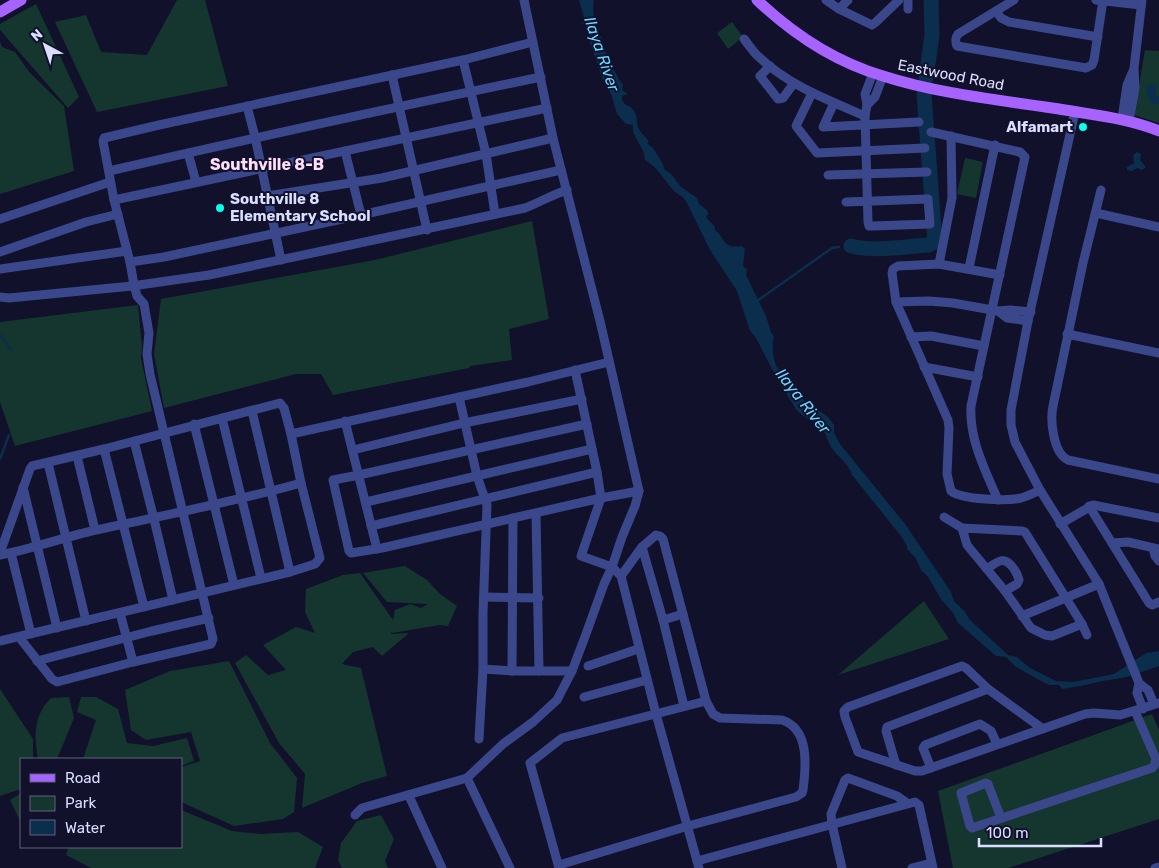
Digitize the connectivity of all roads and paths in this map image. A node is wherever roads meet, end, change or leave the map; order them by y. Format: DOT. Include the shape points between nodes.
graph roads {
  1 [pos="21,0"];
  2 [pos="524,0"];
  3 [pos="757,0"];
  4 [pos="826,0"];
  5 [pos="848,0"];
  6 [pos="899,0"];
  7 [pos="1014,0"];
  8 [pos="1101,0"];
  9 [pos="1142,3"];
  10 [pos="839,9"];
  11 [pos="996,11"];
  12 [pos="0,12"];
  13 [pos="1098,37"];
  14 [pos="744,39"];
  15 [pos="533,42"];
  16 [pos="463,60"];
  17 [pos="770,66"];
  18 [pos="392,75"];
  19 [pos="878,75"];
  20 [pos="541,77"];
  21 [pos="794,83"];
  22 [pos="470,92"];
  23 [pos="812,93"];
  24 [pos="834,103"];
  25 [pos="248,106"];
  26 [pos="398,108"];
  27 [pos="547,108"];
  28 [pos="1075,112"];
  29 [pos="865,116"];
  30 [pos="1126,120"];
  31 [pos="919,122"];
  32 [pos="478,123"];
  33 [pos="866,126"];
  34 [pos="1159,131"];
  35 [pos="931,132"];
  36 [pos="951,136"];
  37 [pos="256,137"];
  38 [pos="554,138"];
  39 [pos="406,139"];
  40 [pos="995,145"];
  41 [pos="925,148"];
  42 [pos="345,151"];
  43 [pos="866,151"];
  44 [pos="188,153"];
  45 [pos="486,154"];
  46 [pos="262,168"];
  47 [pos="562,170"];
  48 [pos="109,171"];
  49 [pos="414,171"];
  50 [pos="926,172"];
  51 [pos="828,175"];
  52 [pos="867,175"];
  53 [pos="110,182"];
  54 [pos="196,182"];
  55 [pos="352,182"];
  56 [pos="491,186"];
  57 [pos="567,190"];
  58 [pos="1101,190"];
  59 [pos="267,196"];
  60 [pos="114,200"];
  61 [pos="420,201"];
  62 [pos="868,201"];
  63 [pos="846,202"];
  64 [pos="118,214"];
  65 [pos="495,214"];
  66 [pos="1096,214"];
  67 [pos="361,215"];
  68 [pos="0,219"];
  69 [pos="1159,228"];
  70 [pos="427,230"];
  71 [pos="275,233"];
  72 [pos="127,251"];
  73 [pos="0,252"];
  74 [pos="281,260"];
  75 [pos="130,262"];
  76 [pos="939,264"];
  77 [pos="969,268"];
  78 [pos="0,269"];
  79 [pos="1000,275"];
  80 [pos="134,285"];
  81 [pos="0,297"];
  82 [pos="896,302"];
  83 [pos="995,311"];
  84 [pos="1029,317"];
  85 [pos="1068,334"];
  86 [pos="911,337"];
  87 [pos="984,346"];
  88 [pos="1159,353"];
  89 [pos="609,362"];
  90 [pos="924,367"];
  91 [pos="575,370"];
  92 [pos="978,377"];
  93 [pos="459,397"];
  94 [pos="582,399"];
  95 [pos="252,411"];
  96 [pos="222,418"];
  97 [pos="345,422"];
  98 [pos="194,424"];
  99 [pos="464,424"];
  100 [pos="587,424"];
  101 [pos="164,434"];
  102 [pos="291,434"];
  103 [pos="134,441"];
  104 [pos="471,449"];
  105 [pos="592,449"];
  106 [pos="104,450"];
  107 [pos="353,450"];
  108 [pos="77,456"];
  109 [pos="48,463"];
  110 [pos="597,472"];
  111 [pos="359,475"];
  112 [pos="478,476"];
  113 [pos="1159,479"];
  114 [pos="301,483"];
  115 [pos="23,486"];
  116 [pos="1040,490"];
  117 [pos="639,491"];
  118 [pos="271,492"];
  119 [pos="242,498"];
  120 [pos="601,498"];
  121 [pos="486,499"];
  122 [pos="998,500"];
  123 [pos="366,502"];
  124 [pos="213,504"];
  125 [pos="1090,506"];
  126 [pos="183,511"];
  127 [pos="536,514"];
  128 [pos="944,516"];
  129 [pos="513,518"];
  130 [pos="1159,518"];
  131 [pos="154,519"];
  132 [pos="124,524"];
  133 [pos="487,524"];
  134 [pos="1060,524"];
  135 [pos="372,526"];
  136 [pos="962,528"];
  137 [pos="95,530"];
  138 [pos="66,537"];
  139 [pos="1112,543"];
  140 [pos="36,545"];
  141 [pos="642,547"];
  142 [pos="1156,548"];
  143 [pos="377,549"];
  144 [pos="11,553"];
  145 [pos="0,554"];
  146 [pos="1159,561"];
  147 [pos="612,567"];
  148 [pos="987,569"];
  149 [pos="290,572"];
  150 [pos="620,576"];
  151 [pos="262,578"];
  152 [pos="1099,584"];
  153 [pos="234,585"];
  154 [pos="1005,591"];
  155 [pos="203,592"];
  156 [pos="484,597"];
  157 [pos="1066,597"];
  158 [pos="512,598"];
  159 [pos="539,598"];
  160 [pos="173,600"];
  161 [pos="1159,602"];
  162 [pos="144,607"];
  163 [pos="120,613"];
  164 [pos="683,614"];
  165 [pos="1022,616"];
  166 [pos="209,618"];
  167 [pos="663,620"];
  168 [pos="86,621"];
  169 [pos="1082,624"];
  170 [pos="58,628"];
  171 [pos="31,634"];
  172 [pos="1087,634"];
  173 [pos="20,637"];
  174 [pos="126,638"];
  175 [pos="0,641"];
  176 [pos="638,649"];
  177 [pos="37,661"];
  178 [pos="133,662"];
  179 [pos="588,666"];
  180 [pos="483,669"];
  181 [pos="512,671"];
  182 [pos="539,671"];
  183 [pos="572,671"];
  184 [pos="647,680"];
  185 [pos="1139,682"];
  186 [pos="988,689"];
  187 [pos="584,697"];
  188 [pos="706,701"];
  189 [pos="1156,703"];
  190 [pos="684,706"];
  191 [pos="1139,710"];
  192 [pos="656,714"];
  193 [pos="1043,730"];
  194 [pos="479,739"];
  195 [pos="997,744"];
  196 [pos="896,765"];
  197 [pos="931,768"];
  198 [pos="467,778"];
  199 [pos="409,796"];
  200 [pos="907,803"];
  201 [pos="355,815"];
  202 [pos="1001,818"];
  203 [pos="832,824"];
  204 [pos="688,826"];
  205 [pos="698,865"];
  206 [pos="559,866"];
  207 [pos="932,866"];
  208 [pos="442,868"];
  209 [pos="510,868"];
  210 [pos="842,868"];
  211 [pos="912,868"];
  1 -- 12 [label="main road"];
  2 -- 15 [label="street"];
  3 -- 19 [label="main road, Eastwood Road" via="814,45"];
  4 -- 10 [label="street"];
  5 -- 10 [label="street"];
  6 -- 10 [label="street" via="872,25"];
  7 -- 11 [label="street"];
  8 -- 9 [label="street"];
  8 -- 13 [label="street"];
  9 -- 30 [label="street" via="1134,68 1127,85"];
  11 -- 13 [label="street" via="1009,22"];
  11 -- 13 [label="street" via="958,34 957,46 1086,68 1094,60"];
  14 -- 17 [label="street"];
  15 -- 16 [label="street"];
  15 -- 20 [label="street"];
  16 -- 18 [label="street"];
  16 -- 22 [label="street"];
  17 -- 21 [label="street"];
  17 -- 21 [label="street" via="760,76 778,99 784,98"];
  18 -- 25 [label="street"];
  18 -- 26 [label="street"];
  19 -- 28 [label="main road, Eastwood Road" via="935,89"];
  19 -- 29 [label="street" via="875,97 867,105"];
  20 -- 22 [label="street"];
  20 -- 27 [label="street"];
  21 -- 23 [label="street"];
  22 -- 26 [label="street"];
  22 -- 32 [label="street"];
  23 -- 24 [label="street"];
  23 -- 43 [label="street" via="796,126 814,150 822,154"];
  24 -- 29 [label="street"];
  24 -- 33 [label="street" via="823,127"];
  25 -- 37 [label="street"];
  25 -- 48 [label="street" via="106,137 103,141"];
  26 -- 37 [label="street"];
  26 -- 39 [label="street"];
  27 -- 32 [label="street"];
  27 -- 38 [label="street"];
  28 -- 30 [label="main road, Eastwood Road"];
  28 -- 84 [label="street"];
  29 -- 33 [label="street"];
  30 -- 34 [label="main road, Eastwood Road"];
  31 -- 33 [label="street"];
  32 -- 39 [label="street"];
  32 -- 45 [label="street"];
  33 -- 43 [label="street"];
  35 -- 36 [label="street"];
  36 -- 40 [label="street"];
  36 -- 76 [label="street" via="952,198"];
  37 -- 44 [label="street"];
  37 -- 46 [label="street"];
  38 -- 45 [label="street"];
  38 -- 47 [label="street"];
  39 -- 42 [label="street"];
  39 -- 49 [label="street"];
  40 -- 77 [label="street"];
  40 -- 79 [label="street" via="1020,152 1025,157"];
  41 -- 43 [label="street"];
  42 -- 46 [label="street"];
  42 -- 55 [label="street"];
  43 -- 52 [label="street"];
  44 -- 48 [label="street"];
  44 -- 54 [label="street"];
  45 -- 49 [label="street"];
  45 -- 56 [label="street"];
  46 -- 54 [label="street"];
  46 -- 59 [label="street"];
  47 -- 56 [label="street"];
  47 -- 57 [label="street"];
  48 -- 53 [label="street"];
  49 -- 55 [label="street"];
  49 -- 61 [label="street"];
  50 -- 52 [label="street"];
  51 -- 52 [label="street"];
  52 -- 62 [label="street"];
  53 -- 60 [label="street"];
  53 -- 68 [label="street"];
  54 -- 60 [label="street"];
  55 -- 59 [label="street"];
  55 -- 67 [label="street"];
  56 -- 61 [label="street"];
  56 -- 65 [label="street"];
  57 -- 65 [label="street" via="525,208"];
  57 -- 89 [label="street"];
  58 -- 66 [label="street"];
  59 -- 71 [label="street"];
  60 -- 64 [label="street"];
  61 -- 67 [label="street"];
  61 -- 70 [label="street"];
  62 -- 62 [label="street" via="869,226 930,224 928,199"];
  62 -- 63 [label="street"];
  64 -- 72 [label="street"];
  64 -- 73 [label="street"];
  65 -- 70 [label="street"];
  66 -- 69 [label="street"];
  66 -- 85 [label="street"];
  67 -- 71 [label="street"];
  70 -- 74 [label="street"];
  71 -- 74 [label="street"];
  71 -- 75 [label="street"];
  72 -- 75 [label="street"];
  72 -- 78 [label="street"];
  74 -- 80 [label="street" via="208,275"];
  75 -- 80 [label="street"];
  76 -- 77 [label="street"];
  76 -- 82 [label="street" via="893,269"];
  77 -- 79 [label="street"];
  79 -- 83 [label="street"];
  80 -- 81 [label="street"];
  80 -- 101 [label="street" via="144,304 149,333 147,354"];
  82 -- 83 [label="street" via="937,302"];
  82 -- 86 [label="street"];
  83 -- 84 [label="street" via="1010,310"];
  83 -- 87 [label="street"];
  84 -- 116 [label="street" via="1011,425 1015,442"];
  85 -- 88 [label="street"];
  85 -- 113 [label="street" via="1051,418 1062,455 1068,460"];
  86 -- 87 [label="street" via="931,336"];
  86 -- 90 [label="street"];
  87 -- 92 [label="street"];
  89 -- 91 [label="street"];
  89 -- 117 [label="street"];
  90 -- 92 [label="street"];
  90 -- 122 [label="street" via="948,420 947,474 952,492 959,496"];
  91 -- 93 [label="street"];
  91 -- 94 [label="street"];
  92 -- 122 [label="street" via="970,420 976,447"];
  93 -- 97 [label="street"];
  93 -- 99 [label="street"];
  94 -- 99 [label="street"];
  94 -- 100 [label="street"];
  95 -- 96 [label="street"];
  95 -- 102 [label="street" via="282,404"];
  95 -- 118 [label="street"];
  96 -- 98 [label="street"];
  96 -- 119 [label="street"];
  97 -- 102 [label="street"];
  97 -- 107 [label="street"];
  98 -- 101 [label="street"];
  98 -- 124 [label="street"];
  99 -- 104 [label="street"];
  99 -- 107 [label="street"];
  100 -- 104 [label="street"];
  100 -- 105 [label="street"];
  101 -- 103 [label="street"];
  101 -- 126 [label="street"];
  102 -- 114 [label="street"];
  103 -- 106 [label="street"];
  103 -- 131 [label="street"];
  104 -- 111 [label="street"];
  104 -- 112 [label="street"];
  105 -- 110 [label="street"];
  105 -- 112 [label="street"];
  106 -- 108 [label="street"];
  106 -- 132 [label="street"];
  107 -- 111 [label="street"];
  108 -- 109 [label="street"];
  108 -- 137 [label="street"];
  109 -- 115 [label="street" via="30,468"];
  109 -- 138 [label="street"];
  110 -- 120 [label="street"];
  110 -- 121 [label="street"];
  111 -- 123 [label="street"];
  111 -- 143 [label="street" via="333,480 347,548 351,553"];
  112 -- 121 [label="street"];
  112 -- 123 [label="street"];
  114 -- 118 [label="street"];
  114 -- 149 [label="street" via="320,558 315,564"];
  115 -- 140 [label="street"];
  115 -- 145 [label="street"];
  116 -- 122 [label="street" via="1023,497"];
  116 -- 134 [label="street"];
  117 -- 120 [label="street"];
  117 -- 147 [label="street"];
  118 -- 119 [label="street"];
  118 -- 149 [label="street"];
  119 -- 124 [label="street"];
  119 -- 151 [label="street"];
  120 -- 127 [label="street"];
  120 -- 147 [label="street" via="581,556"];
  121 -- 133 [label="street"];
  121 -- 135 [label="street"];
  123 -- 135 [label="street"];
  124 -- 126 [label="street"];
  124 -- 153 [label="street"];
  125 -- 130 [label="street"];
  125 -- 134 [label="street"];
  125 -- 139 [label="street"];
  126 -- 131 [label="street"];
  126 -- 155 [label="street"];
  127 -- 129 [label="street"];
  127 -- 159 [label="street"];
  128 -- 136 [label="street"];
  129 -- 133 [label="street"];
  129 -- 158 [label="street"];
  131 -- 132 [label="street"];
  131 -- 160 [label="street"];
  132 -- 137 [label="street"];
  132 -- 162 [label="street"];
  133 -- 143 [label="street"];
  133 -- 156 [label="street"];
  134 -- 152 [label="street"];
  135 -- 143 [label="street"];
  136 -- 148 [label="street" via="967,545"];
  136 -- 157 [label="street" via="1025,532"];
  137 -- 138 [label="street"];
  138 -- 140 [label="street"];
  138 -- 168 [label="street"];
  139 -- 142 [label="street" via="1128,542"];
  139 -- 161 [label="street" via="1149,602 1152,605"];
  140 -- 144 [label="street"];
  140 -- 170 [label="street"];
  141 -- 150 [label="street"];
  141 -- 164 [label="street" via="656,535 663,539"];
  141 -- 167 [label="street"];
  142 -- 146 [label="street" via="1155,556"];
  144 -- 145 [label="street"];
  144 -- 171 [label="street"];
  147 -- 150 [label="street"];
  147 -- 183 [label="street"];
  148 -- 154 [label="street"];
  148 -- 154 [label="street" via="998,561 1009,563 1019,580"];
  149 -- 151 [label="street"];
  150 -- 176 [label="street"];
  151 -- 153 [label="street"];
  152 -- 157 [label="street"];
  152 -- 185 [label="street"];
  153 -- 155 [label="street"];
  154 -- 165 [label="street"];
  155 -- 160 [label="street"];
  155 -- 166 [label="street"];
  156 -- 158 [label="street"];
  156 -- 180 [label="street"];
  157 -- 165 [label="street"];
  157 -- 169 [label="street"];
  158 -- 159 [label="street"];
  158 -- 181 [label="street"];
  159 -- 182 [label="street"];
  160 -- 162 [label="street"];
  162 -- 163 [label="street"];
  163 -- 168 [label="street"];
  163 -- 174 [label="street"];
  164 -- 167 [label="street"];
  164 -- 188 [label="street"];
  165 -- 169 [label="street" via="1031,628 1052,636"];
  166 -- 174 [label="street"];
  166 -- 178 [label="street" via="211,644"];
  167 -- 190 [label="street"];
  168 -- 170 [label="street"];
  169 -- 172 [label="street"];
  170 -- 171 [label="street"];
  171 -- 173 [label="street"];
  173 -- 175 [label="street"];
  173 -- 177 [label="street"];
  174 -- 177 [label="street"];
  174 -- 178 [label="street"];
  176 -- 179 [label="street"];
  176 -- 184 [label="street"];
  177 -- 178 [label="street" via="57,682"];
  180 -- 181 [label="street"];
  180 -- 194 [label="street"];
  181 -- 182 [label="street"];
  182 -- 183 [label="street"];
  183 -- 198 [label="street" via="557,700"];
  184 -- 187 [label="street"];
  184 -- 192 [label="street"];
  185 -- 189 [label="street"];
  185 -- 191 [label="street"];
  186 -- 193 [label="street"];
  186 -- 196 [label="street" via="887,727"];
  186 -- 196 [label="street" via="966,668 957,667 848,707 844,711 845,717 858,752"];
  188 -- 190 [label="street"];
  188 -- 204 [label="street" via="713,714 720,718 789,722 800,737 807,764 800,795"];
  189 -- 191 [label="street"];
  190 -- 192 [label="street"];
  191 -- 193 [label="street" via="1120,715 1085,714"];
  191 -- 202 [label="street" via="1156,759 1154,766"];
  192 -- 204 [label="street"];
  192 -- 206 [label="street" via="562,738 530,763"];
  193 -- 195 [label="street"];
  195 -- 197 [label="street"];
  195 -- 197 [label="street" via="992,731 980,724 924,745"];
  196 -- 197 [label="street" via="915,771"];
  198 -- 199 [label="street"];
  198 -- 209 [label="street"];
  199 -- 201 [label="street" via="362,808"];
  199 -- 208 [label="street"];
  200 -- 203 [label="street"];
  200 -- 203 [label="street" via="897,796 848,778 833,807"];
  200 -- 207 [label="street" via="919,805"];
  202 -- 202 [label="street" via="972,828 962,793 988,784"];
  203 -- 205 [label="street"];
  203 -- 210 [label="street"];
  204 -- 205 [label="street"];
  204 -- 206 [label="street"];
  207 -- 211 [label="street"];
}
